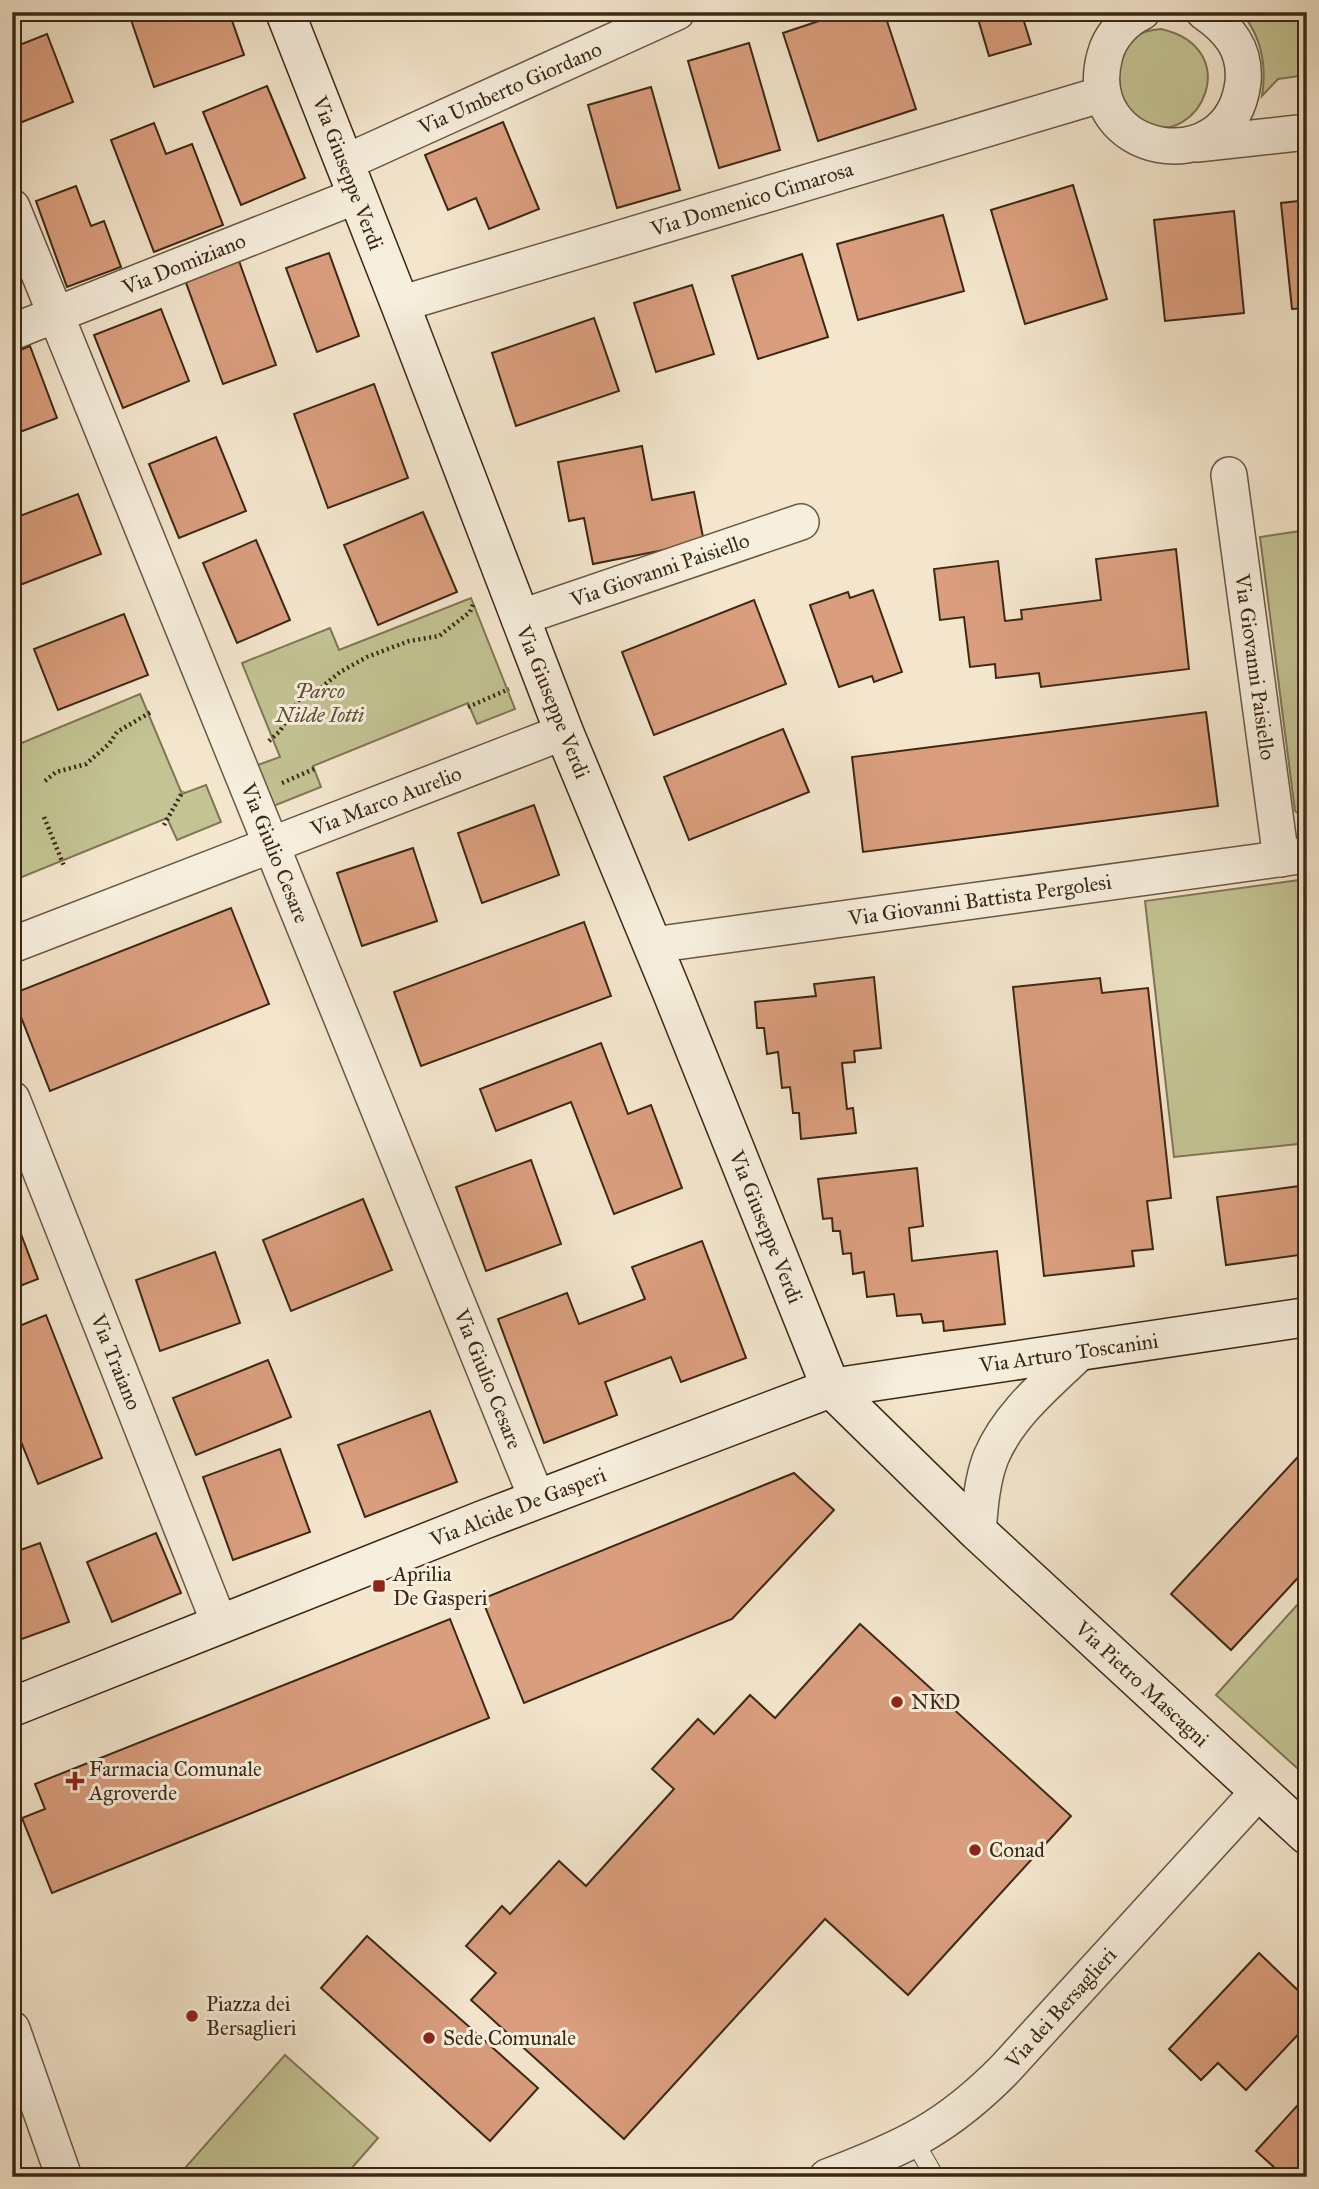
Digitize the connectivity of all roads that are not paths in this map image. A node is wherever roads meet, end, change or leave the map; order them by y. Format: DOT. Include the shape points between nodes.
graph roads {
  1 [pos="285,12"];
  2 [pos="677,12"];
  3 [pos="1142,12"];
  4 [pos="1204,12"];
  5 [pos="1103,94"];
  6 [pos="1307,132"];
  7 [pos="1190,145"];
  8 [pos="350,179"];
  9 [pos="12,207"];
  10 [pos="400,304"];
  11 [pos="56,314"];
  12 [pos="12,332"];
  13 [pos="1229,475"];
  14 [pos="801,522"];
  15 [pos="519,618"];
  16 [pos="564,732"];
  17 [pos="271,845"];
  18 [pos="1294,857"];
  19 [pos="12,945"];
  20 [pos="653,945"];
  21 [pos="12,1100"];
  22 [pos="1307,1317"];
  23 [pos="1080,1352"];
  24 [pos="831,1388"];
  25 [pos="537,1499"];
  26 [pos="978,1532"];
  27 [pos="220,1625"];
  28 [pos="12,1707"];
  29 [pos="1259,1791"];
  30 [pos="1307,1835"];
  31 [pos="12,2029"];
  32 [pos="19,2069"];
  33 [pos="914,2141"];
  34 [pos="64,2177"];
  35 [pos="827,2177"];
  36 [pos="935,2177"];
  1 -- 8 [label="street, Via Giuseppe Verdi"];
  2 -- 8 [label="street, Via Umberto Giordano"];
  3 -- 5 [label="street" via="1115,33 1107,46 1101,69"];
  4 -- 7 [label="street" via="1222,24 1237,44 1244,70 1241,96 1229,119 1213,134"];
  5 -- 7 [label="street" via="1116,121 1134,137 1150,144"];
  5 -- 10 [label="street, Via Domenico Cimarosa"];
  6 -- 7 [label="street"];
  8 -- 10 [label="street, Via Giuseppe Verdi"];
  8 -- 11 [label="street, Via Domiziano"];
  9 -- 11 [label="street, Via Giulio Cesare"];
  10 -- 15 [label="street, Via Giuseppe Verdi"];
  11 -- 12 [label="street, Via Domiziano"];
  11 -- 17 [label="street, Via Giulio Cesare"];
  13 -- 18 [label="street, Via Giovanni Paisiello"];
  14 -- 15 [label="street, Via Giovanni Paisiello"];
  15 -- 16 [label="street, Via Giuseppe Verdi"];
  16 -- 17 [label="street, Via Marco Aurelio"];
  16 -- 20 [label="street, Via Giuseppe Verdi"];
  17 -- 19 [label="street, Via Marco Aurelio"];
  17 -- 25 [label="street, Via Giulio Cesare"];
  18 -- 20 [label="street, Via Giovanni Battista Pergolesi"];
  20 -- 24 [label="street, Via Giuseppe Verdi"];
  21 -- 27 [label="street, Via Traiano"];
  22 -- 23 [label="street, Via Arturo Toscanini"];
  23 -- 24 [label="street, Via Arturo Toscanini"];
  23 -- 26 [label="street" via="1028,1403 1000,1439 990,1459"];
  24 -- 25 [label="street, Via Alcide De Gasperi"];
  24 -- 26 [label="street, Via Pietro Mascagni"];
  25 -- 27 [label="street, Via Alcide De Gasperi"];
  26 -- 29 [label="street, Via Pietro Mascagni"];
  27 -- 28 [label="street, Via Alcide De Gasperi"];
  29 -- 30 [label="street, Via Pietro Mascagni"];
  29 -- 33 [label="street, Via dei Bersaglieri" via="998,2076 947,2122"];
  31 -- 32 [label="street"];
  32 -- 34 [label="street"];
  33 -- 35 [label="street, Via dei Bersaglieri"];
  33 -- 36 [label="lane"];
}
